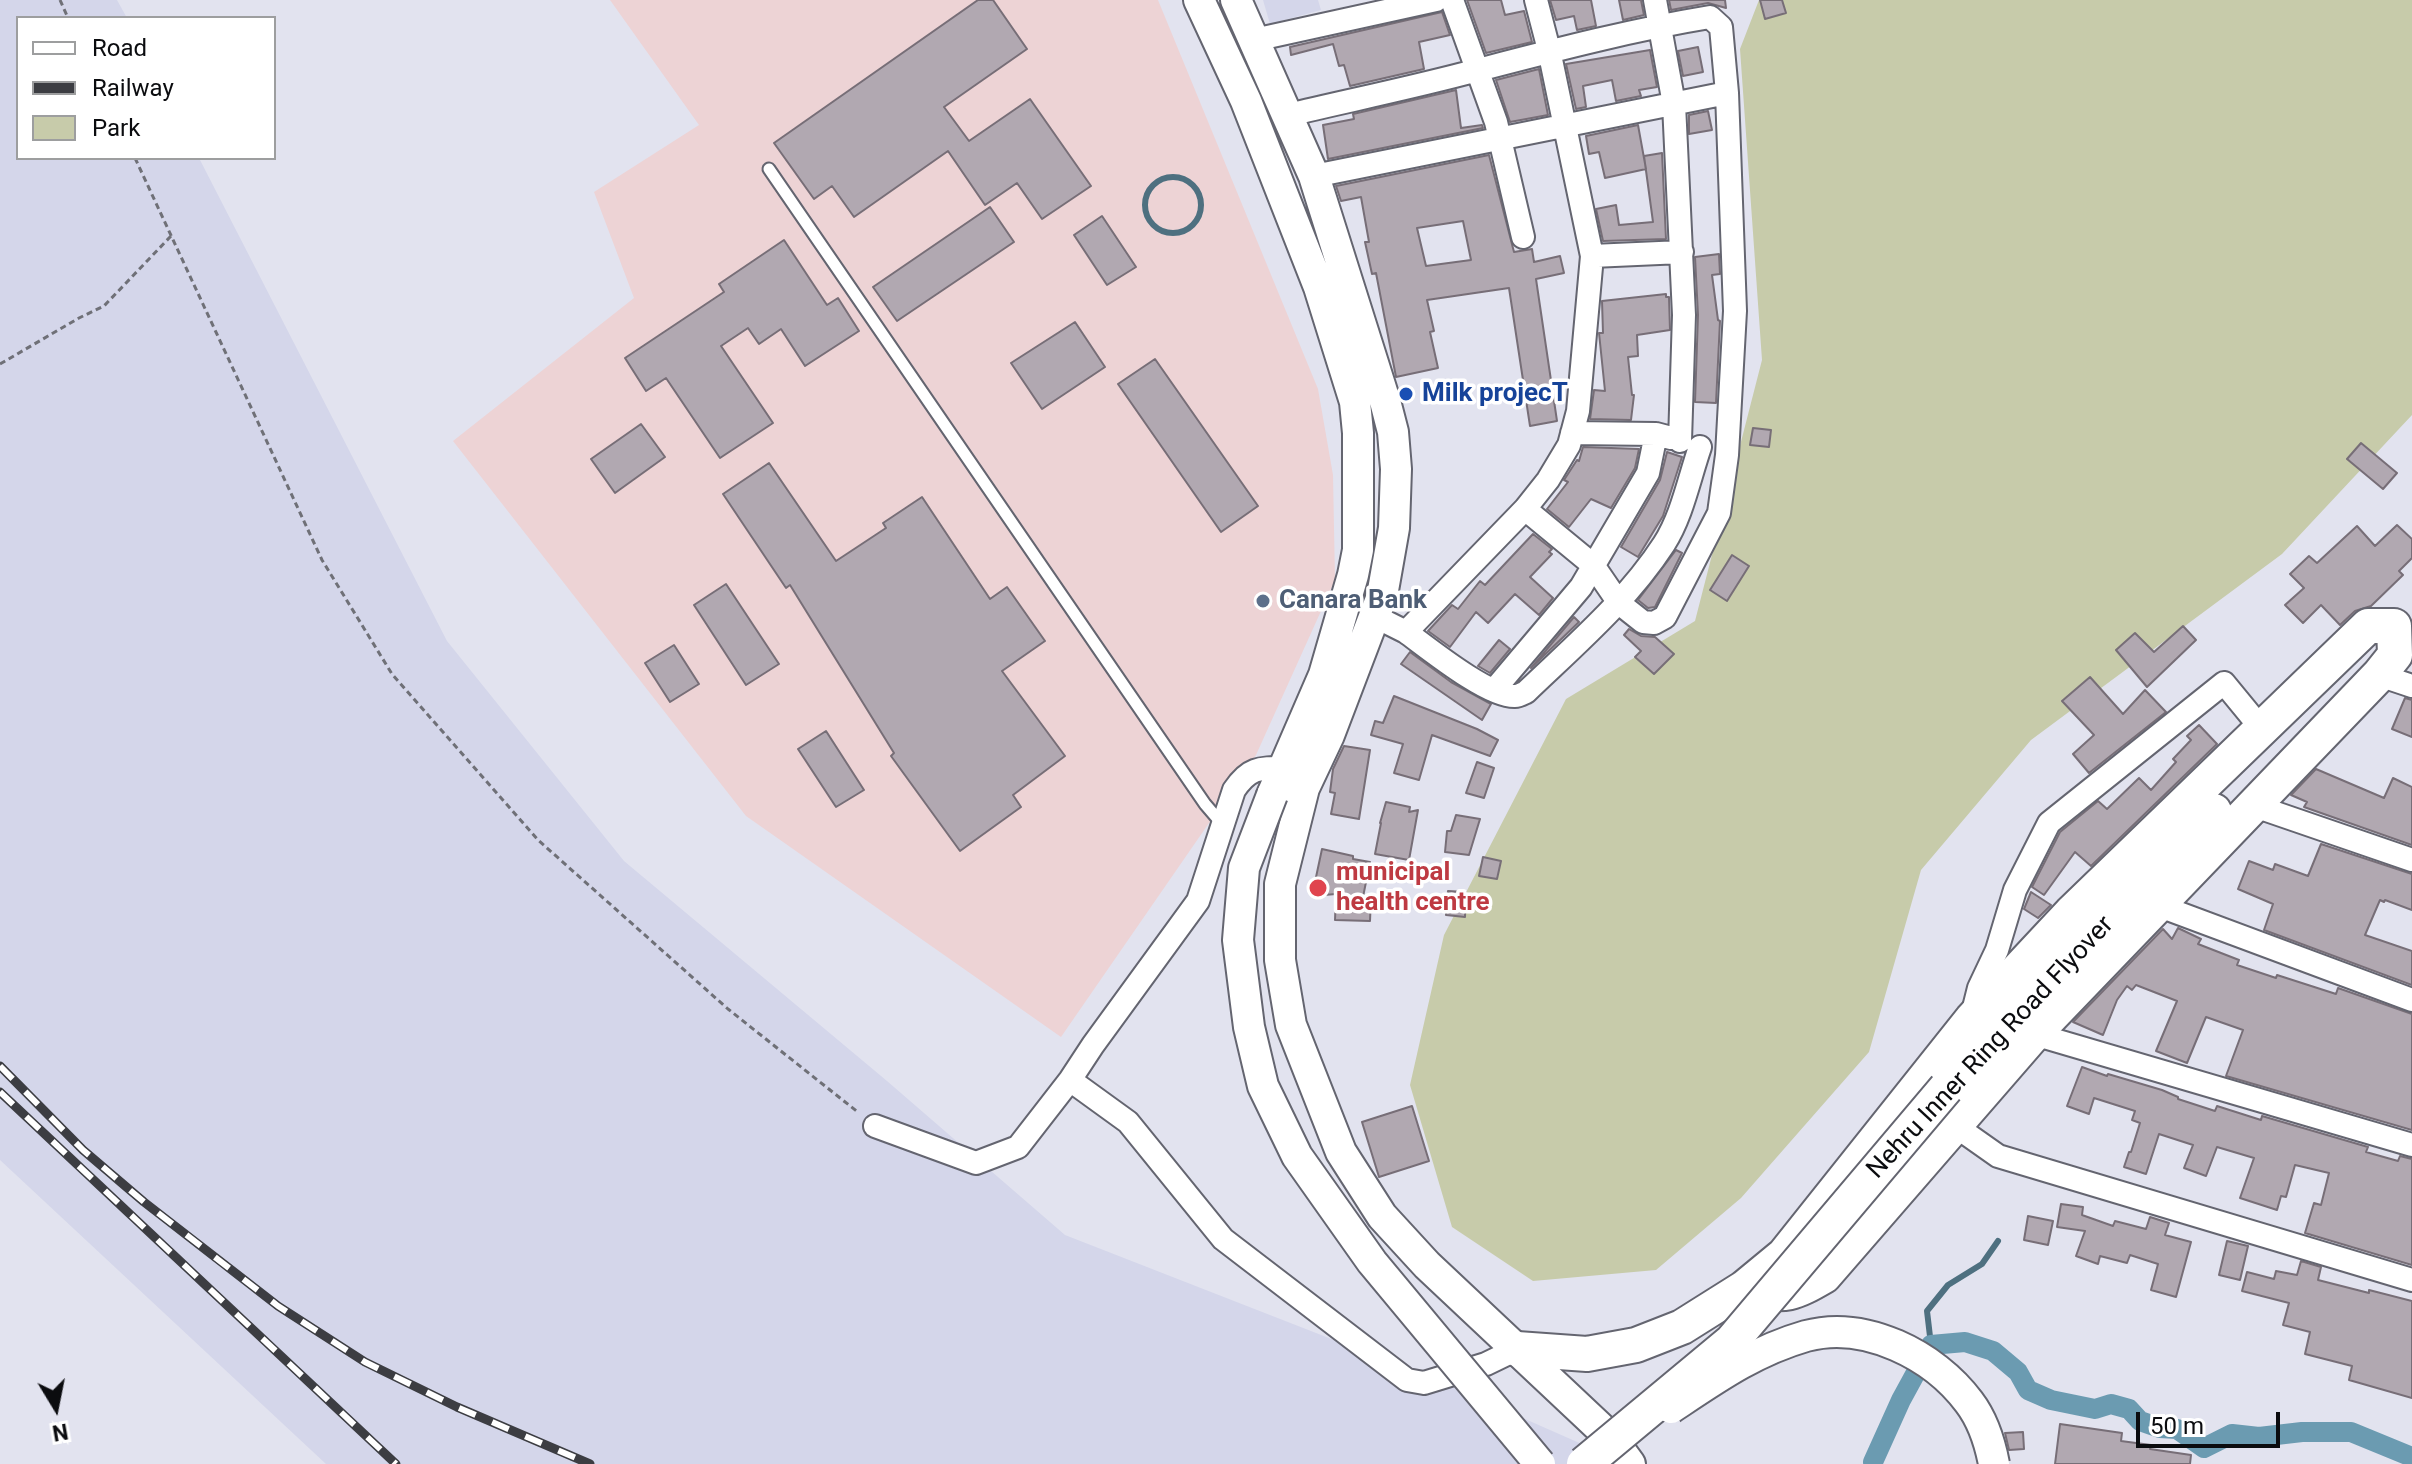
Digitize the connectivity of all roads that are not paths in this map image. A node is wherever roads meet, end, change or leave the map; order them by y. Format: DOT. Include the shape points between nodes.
graph roads {
  1 [pos="1199,0"];
  2 [pos="1236,0"];
  3 [pos="1436,0"];
  4 [pos="1452,0"];
  5 [pos="1536,0"];
  6 [pos="1655,0"];
  7 [pos="1658,26"];
  8 [pos="1254,40"];
  9 [pos="1549,50"];
  10 [pos="1477,70"];
  11 [pos="1727,93"];
  12 [pos="1674,104"];
  13 [pos="1288,115"];
  14 [pos="1564,127"];
  15 [pos="1501,137"];
  16 [pos="769,169"];
  17 [pos="1314,176"];
  18 [pos="1523,237"];
  19 [pos="1682,252"];
  20 [pos="1592,256"];
  21 [pos="1572,433"];
  22 [pos="1656,434"];
  23 [pos="1690,444"];
  24 [pos="1727,455"];
  25 [pos="1525,509"];
  26 [pos="1593,565"];
  27 [pos="1619,603"];
  28 [pos="1374,616"];
  29 [pos="2403,616"];
  30 [pos="1406,632"];
  31 [pos="2373,664"];
  32 [pos="2412,686"];
  33 [pos="1494,690"];
  34 [pos="2261,728"];
  35 [pos="1278,782"];
  36 [pos="2252,805"];
  37 [pos="1223,825"];
  38 [pos="2412,860"];
  39 [pos="2157,905"];
  40 [pos="2412,1000"];
  41 [pos="1972,1019"];
  42 [pos="2034,1034"];
  43 [pos="1070,1080"];
  44 [pos="1954,1125"];
  45 [pos="875,1126"];
  46 [pos="2412,1145"];
  47 [pos="2412,1280"];
  48 [pos="1744,1288"];
  49 [pos="1517,1349"];
  50 [pos="1540,1464"];
  51 [pos="1586,1464"];
  52 [pos="1630,1464"];
  53 [pos="1994,1464"];
  1 -- 35 [label="street" via="1246,101 1319,287 1355,402 1358,550 1353,575 1324,675"];
  2 -- 8 [label="street"];
  3 -- 8 [label="street"];
  4 -- 10 [label="street"];
  5 -- 9 [label="street"];
  6 -- 7 [label="street"];
  7 -- 9 [label="street"];
  7 -- 11 [label="street" via="1710,17 1716,21 1721,27"];
  7 -- 12 [label="street"];
  8 -- 13 [label="street"];
  9 -- 10 [label="street"];
  9 -- 14 [label="street"];
  10 -- 13 [label="street"];
  10 -- 15 [label="street"];
  11 -- 12 [label="street"];
  11 -- 24 [label="street" via="1735,311"];
  12 -- 14 [label="street"];
  12 -- 19 [label="street"];
  13 -- 17 [label="street"];
  14 -- 15 [label="street"];
  14 -- 20 [label="street"];
  15 -- 17 [label="street"];
  15 -- 18 [label="street"];
  16 -- 37 [label="lane"];
  17 -- 28 [label="street" via="1393,432 1394,528"];
  19 -- 20 [label="street"];
  19 -- 23 [label="street"];
  20 -- 21 [label="street"];
  21 -- 22 [label="street"];
  21 -- 25 [label="street" via="1548,480"];
  22 -- 23 [label="street"];
  22 -- 26 [label="street" via="1648,473"];
  23 -- 24 [label="street"];
  23 -- 27 [label="street" via="1676,519 1665,543"];
  24 -- 27 [label="street" via="1719,513 1665,617 1643,622"];
  25 -- 26 [label="street"];
  25 -- 30 [label="street"];
  26 -- 27 [label="street"];
  26 -- 33 [label="street" via="1581,587"];
  27 -- 33 [label="street" via="1526,692 1517,696"];
  28 -- 30 [label="street"];
  28 -- 49 [label="street" via="1304,788 1280,884 1280,960 1291,1025 1341,1152 1382,1216"];
  29 -- 31 [label="main road" via="2395,655"];
  29 -- 34 [label="main road" via="2368,626"];
  30 -- 33 [label="street"];
  31 -- 32 [label="street"];
  31 -- 36 [label="main road"];
  31 -- 51 [label="main road, Nehru Inner Ring Road Flyover, bridge" via="1946,1088 1732,1341"];
  34 -- 41 [label="main road" via="2071,913"];
  34 -- 41 [label="street" via="2224,683 2049,823 2015,890"];
  35 -- 37 [label="street" via="1260,768 1244,775"];
  35 -- 50 [label="street, bridge" via="1244,868 1238,940 1263,1086 1297,1156 1372,1262"];
  36 -- 38 [label="street"];
  36 -- 39 [label="main road"];
  37 -- 43 [label="street" via="1198,901"];
  39 -- 40 [label="street"];
  39 -- 42 [label="main road"];
  41 -- 48 [label="main road" via="1784,1255"];
  42 -- 44 [label="main road"];
  42 -- 46 [label="street"];
  43 -- 45 [label="street" via="1018,1147 976,1163"];
  43 -- 49 [label="street" via="1128,1122 1223,1239 1407,1380 1424,1383"];
  44 -- 47 [label="street" via="1998,1156"];
  44 -- 48 [label="main road" via="1824,1276 1796,1292"];
  48 -- 49 [label="main road" via="1682,1327 1636,1345 1587,1354"];
  49 -- 52 [label="street" via="1611,1438"];
  51 -- 53 [label="street, bridge" via="1758,1352 1810,1335 1846,1333 1879,1339 1935,1367 1970,1403"];
}
